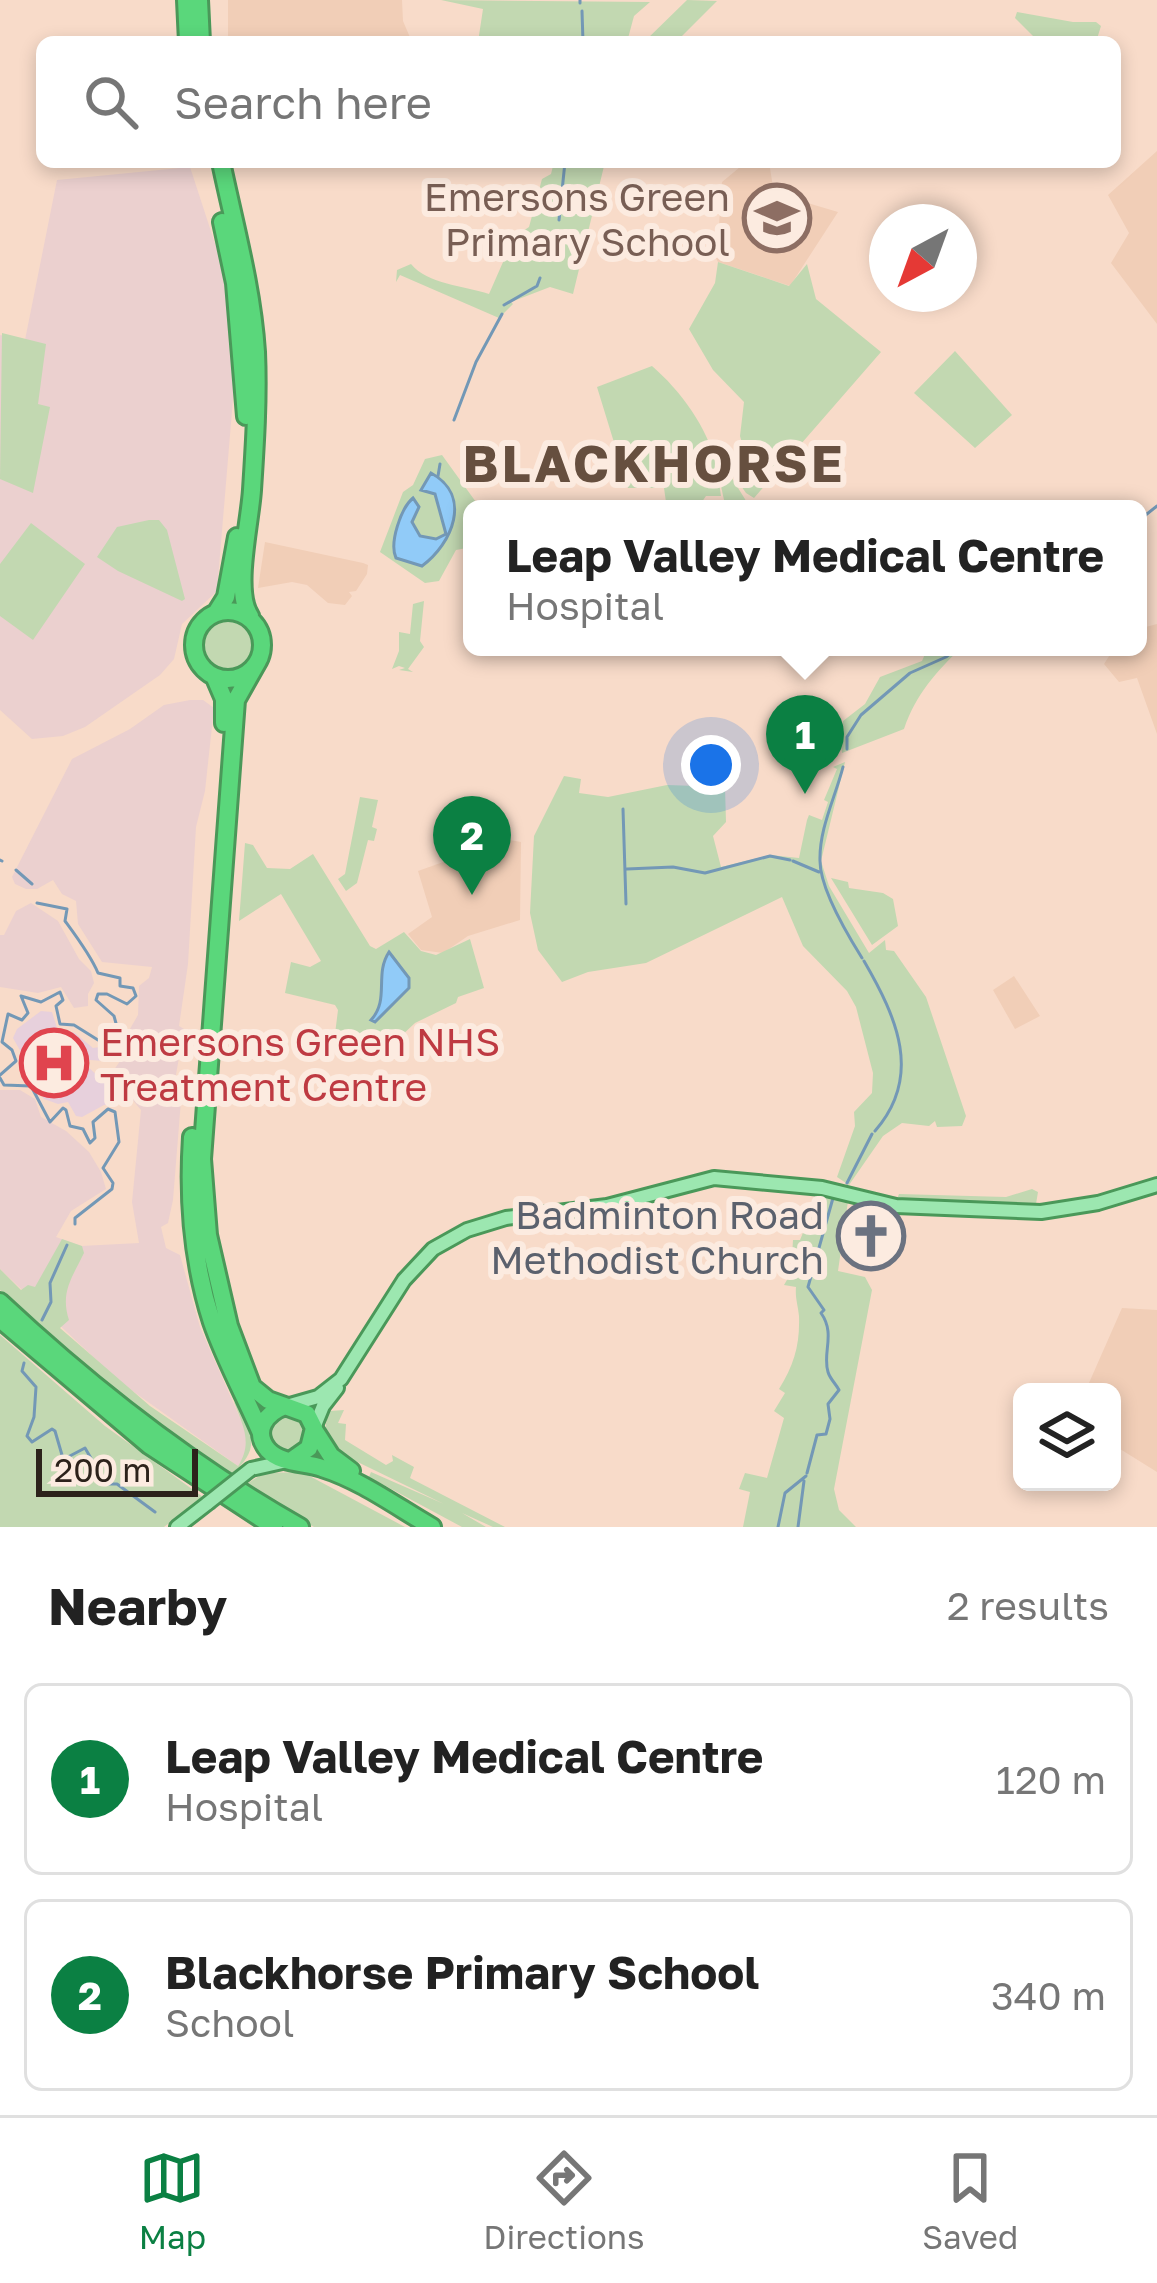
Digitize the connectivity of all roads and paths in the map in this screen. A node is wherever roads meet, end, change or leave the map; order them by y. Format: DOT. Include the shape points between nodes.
graph roads {
  1 [pos="186,0"];
  2 [pos="199,0"];
  3 [pos="188,36"];
  4 [pos="201,36"];
  5 [pos="210,168"];
  6 [pos="221,168"];
  7 [pos="216,613"];
  8 [pos="250,616"];
  9 [pos="259,661"];
  10 [pos="215,678"];
  11 [pos="1157,1185"];
  12 [pos="0,1302"];
  13 [pos="0,1319"];
  14 [pos="341,1378"];
  15 [pos="287,1406"];
  16 [pos="315,1429"];
  17 [pos="261,1435"];
  18 [pos="290,1460"];
  19 [pos="250,1469"];
  20 [pos="177,1527"];
  21 [pos="274,1527"];
  22 [pos="299,1527"];
  23 [pos="432,1527"];
  24 [pos="451,1527"];
  1 -- 3 [label="highway"];
  2 -- 4 [label="highway"];
  5 -- 7 [label="highway" via="235,283 246,414 232,574"];
  6 -- 8 [label="highway" via="256,349 241,593"];
  7 -- 8 [label="highway"];
  7 -- 10 [label="highway" via="194,640 198,662"];
  8 -- 9 [label="highway" via="263,639"];
  9 -- 10 [label="highway" via="236,677"];
  9 -- 15 [label="highway" via="235,711 202,1159 208,1235 229,1326 252,1387"];
  10 -- 17 [label="highway" via="225,710 190,1166 193,1225 213,1325"];
  11 -- 14 [label="main road" via="1041,1212 896,1206 822,1188 714,1178 596,1208 506,1218 449,1238 418,1263"];
  12 -- 22 [label="highway" via="157,1435"];
  13 -- 21 [label="highway" via="149,1445"];
  14 -- 15 [label="main road"];
  14 -- 16 [label="main road"];
  15 -- 16 [label="highway" via="307,1414"];
  15 -- 17 [label="highway" via="265,1419"];
  16 -- 18 [label="highway" via="309,1448"];
  16 -- 24 [label="highway" via="340,1464"];
  17 -- 18 [label="highway" via="269,1450"];
  17 -- 19 [label="main road"];
  18 -- 19 [label="main road"];
  18 -- 23 [label="highway" via="340,1475"];
  19 -- 20 [label="main road, bridge"];
}
